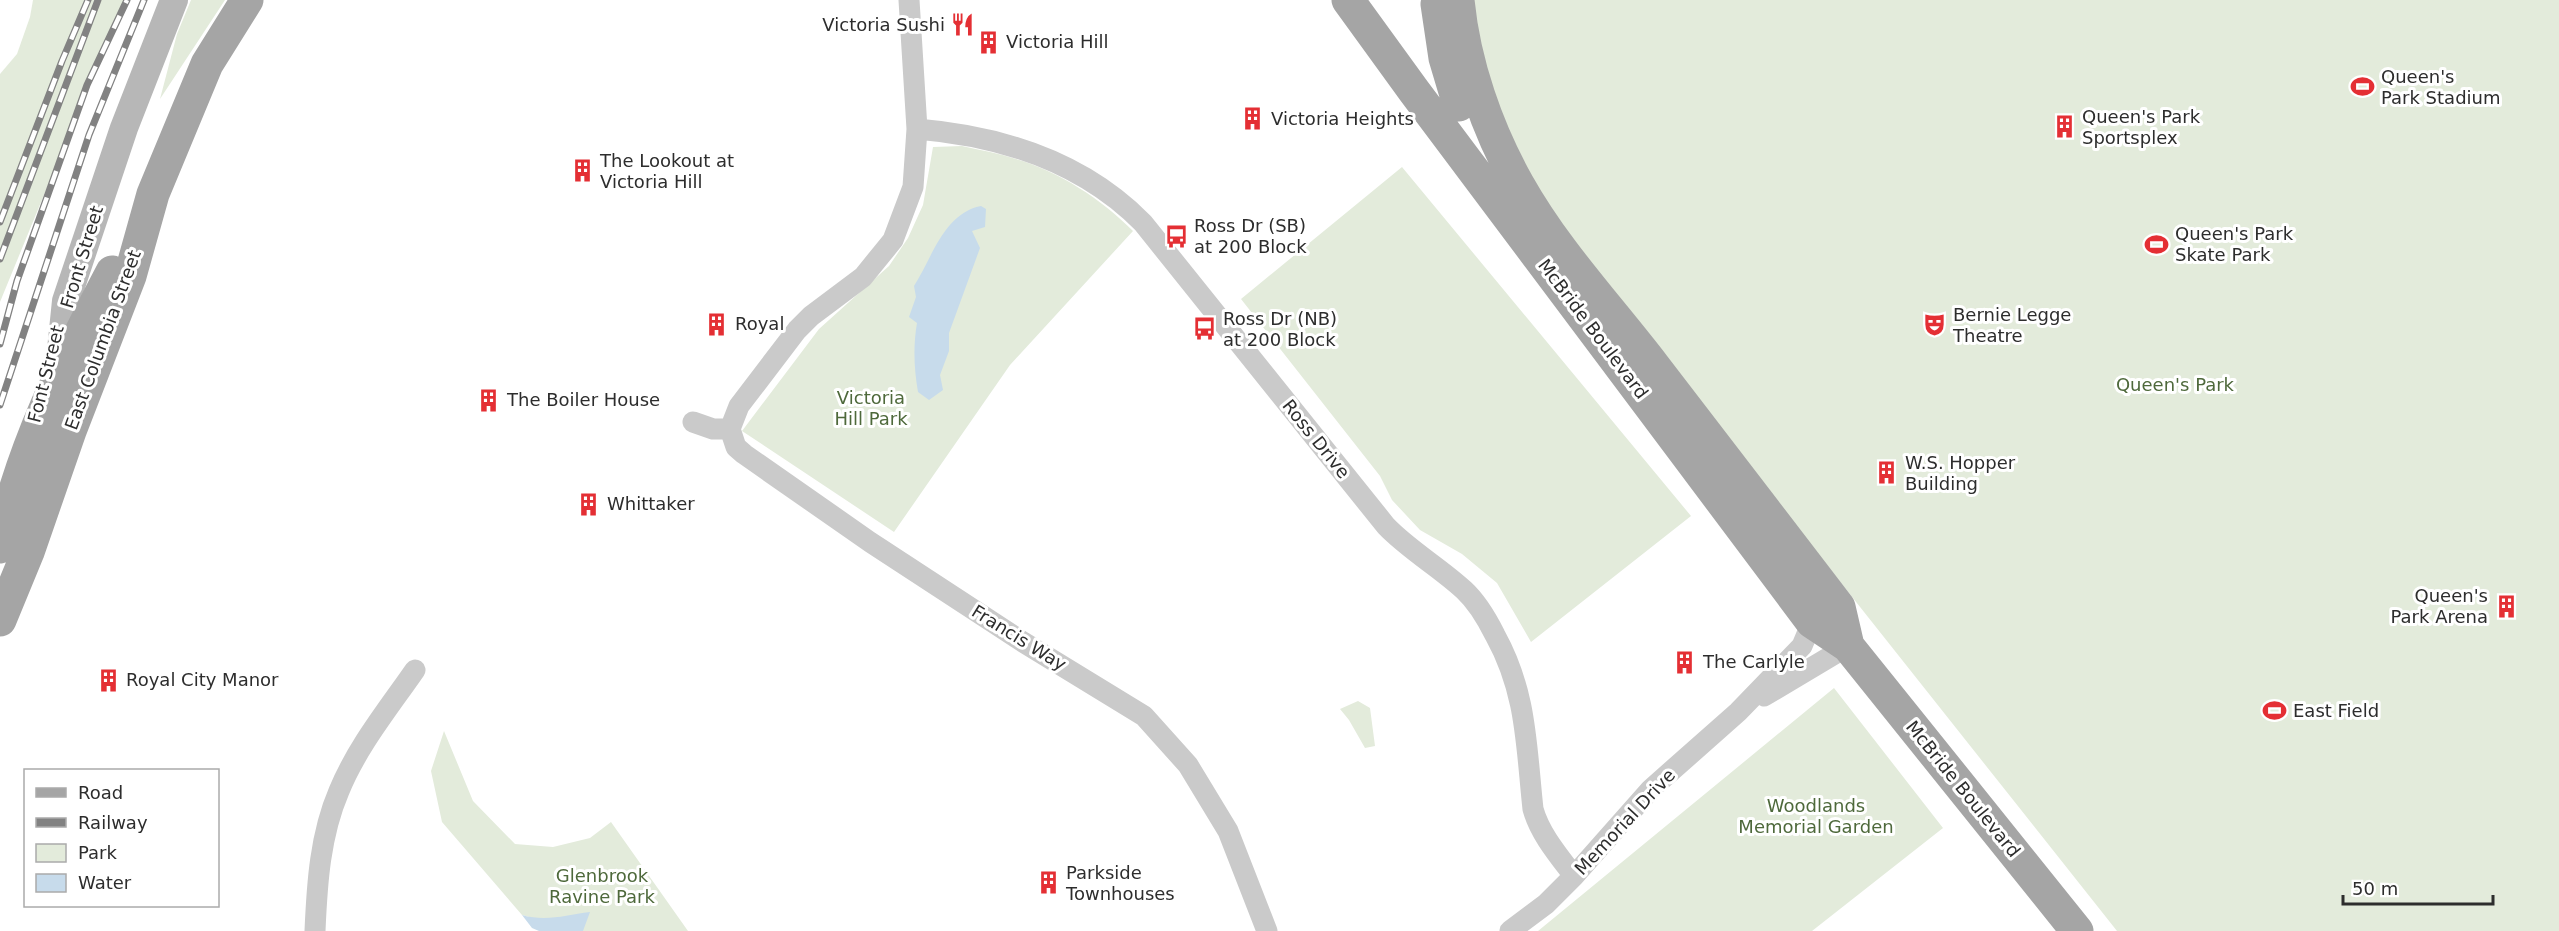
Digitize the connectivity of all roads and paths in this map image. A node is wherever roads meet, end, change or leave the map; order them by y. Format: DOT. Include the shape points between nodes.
graph roads {
  1 [pos="174,0"];
  2 [pos="247,0"];
  3 [pos="909,0"];
  4 [pos="1348,0"];
  5 [pos="1436,0"];
  6 [pos="1458,0"];
  7 [pos="917,129"];
  8 [pos="153,194"];
  9 [pos="1512,221"];
  10 [pos="66,301"];
  11 [pos="59,375"];
  12 [pos="693,422"];
  13 [pos="730,429"];
  14 [pos="28,447"];
  15 [pos="0,548"];
  16 [pos="6,606"];
  17 [pos="1812,622"];
  18 [pos="1848,646"];
  19 [pos="415,670"];
  20 [pos="1738,712"];
  21 [pos="1574,876"];
  22 [pos="2074,929"];
  23 [pos="315,931"];
  24 [pos="1267,931"];
  25 [pos="1510,931"];
  1 -- 10 [label="main road, Front Street" via="124,128"];
  2 -- 8 [label="main road, East Columbia Street" via="207,64"];
  3 -- 7 [label="street"];
  4 -- 9 [label="main road, McBride Boulevard"];
  5 -- 9 [label="main road" via="1445,58 1456,96 1471,139"];
  6 -- 18 [label="main road, McBride Boulevard" via="1475,81 1488,120 1518,184 1570,261 1839,606"];
  7 -- 13 [label="street" via="913,187 893,240 863,277 797,330 739,406"];
  7 -- 21 [label="street, Ross Drive" via="985,139 1064,164 1118,200 1143,224 1386,526 1466,592 1486,617 1507,656 1522,702 1536,820"];
  8 -- 11 [label="main road"];
  8 -- 16 [label="main road, East Columbia Street" via="130,276"];
  9 -- 17 [label="main road, McBride Boulevard"];
  10 -- 11 [label="main road, Front Street"];
  10 -- 14 [label="main road, Font Street" via="42,372"];
  11 -- 14 [label="main road"];
  11 -- 16 [label="main road, Front Street" via="53,428 18,533"];
  12 -- 13 [label="street"];
  13 -- 24 [label="street, Francis Way" via="736,447 809,501 1023,642 1144,716 1188,765 1228,831"];
  14 -- 15 [label="main road"];
  17 -- 18 [label="main road, McBride Boulevard"];
  17 -- 20 [label="street, Memorial Drive" via="1802,646"];
  18 -- 20 [label="street, Memorial Drive"];
  18 -- 22 [label="main road, McBride Boulevard"];
  19 -- 23 [label="street" via="366,740 339,791 322,848"];
  20 -- 21 [label="street, Memorial Drive" via="1651,789"];
  21 -- 25 [label="street, Memorial Drive"];
}
